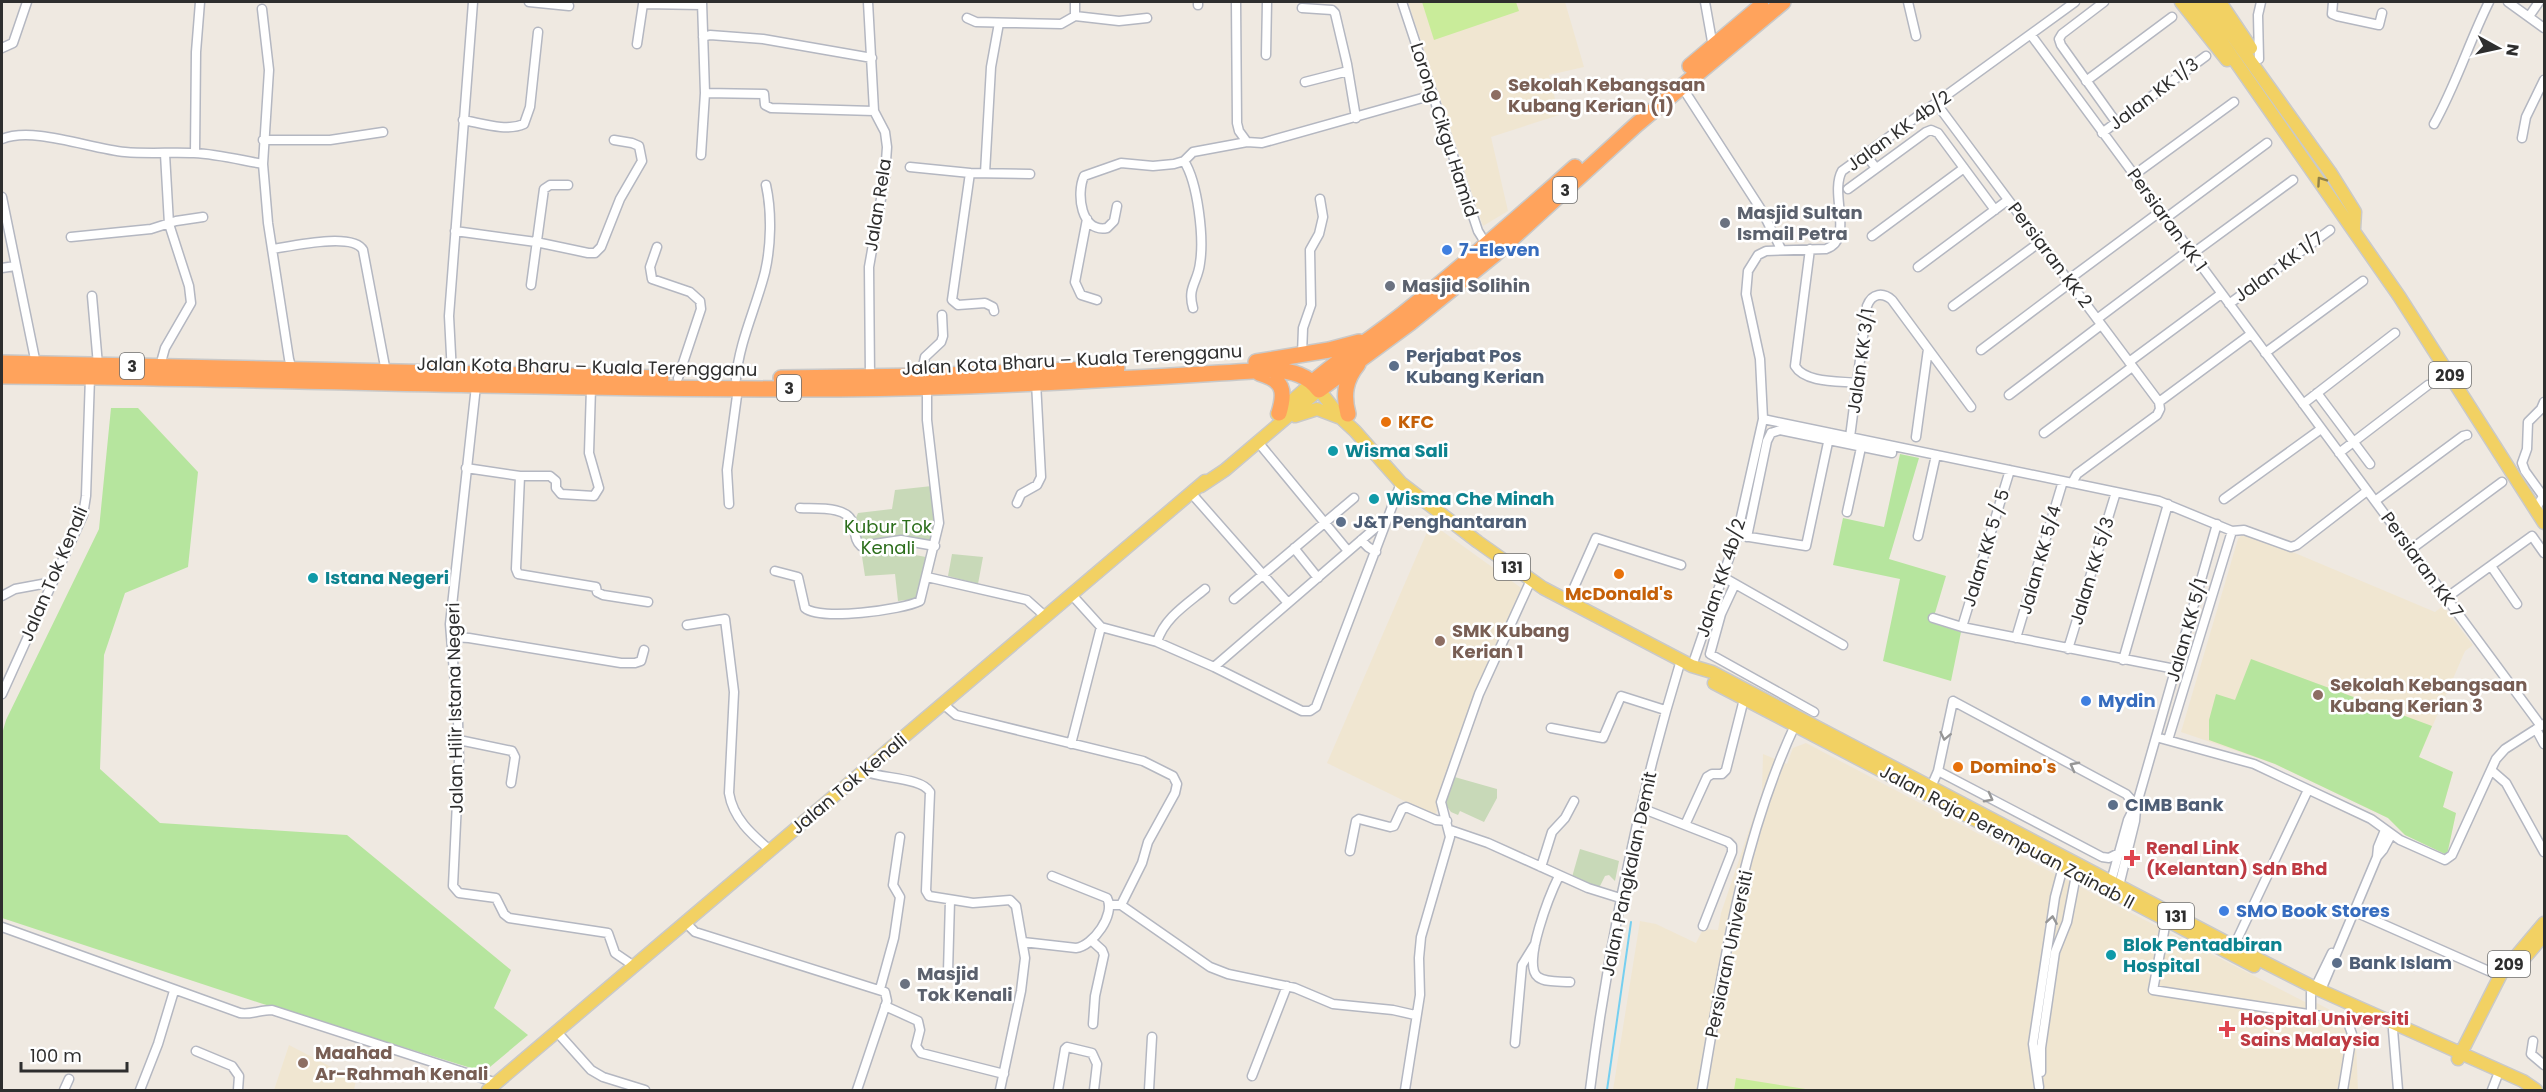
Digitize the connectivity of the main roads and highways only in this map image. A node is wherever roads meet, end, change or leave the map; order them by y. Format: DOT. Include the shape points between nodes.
graph roads {
  1 [pos="1767,2"];
  2 [pos="1783,2"];
  3 [pos="2181,2"];
  4 [pos="2220,2"];
  5 [pos="2200,3"];
  6 [pos="2316,151"];
  7 [pos="2306,160"];
  8 [pos="2354,229"];
  9 [pos="1490,250"];
  10 [pos="1368,339"];
  11 [pos="1366,355"];
  12 [pos="2,363"];
  13 [pos="1254,367"];
  14 [pos="39,368"];
  15 [pos="94,371"];
  16 [pos="261,375"];
  17 [pos="2,376"];
  18 [pos="924,381"];
  19 [pos="1319,383"];
  20 [pos="737,384"];
  21 [pos="1345,417"];
  22 [pos="1277,420"];
  23 [pos="1197,490"];
  24 [pos="2544,523"];
  25 [pos="1686,663"];
  26 [pos="1795,720"];
  27 [pos="2064,862"];
  28 [pos="2114,888"];
  29 [pos="2544,923"];
  30 [pos="2544,935"];
  31 [pos="2316,990"];
  32 [pos="2471,1034"];
  33 [pos="2437,1042"];
  34 [pos="2463,1058"];
  35 [pos="493,1087"];
  36 [pos="2536,1090"];
  1 -- 9 [label="highway, 3"];
  2 -- 9 [label="highway, 3"];
  3 -- 7 [label="main road"];
  4 -- 6 [label="main road" via="2286,97"];
  5 -- 6 [label="main road, 209"];
  5 -- 7 [label="main road, 209"];
  6 -- 8 [label="main road, 209" via="2355,212"];
  8 -- 7 [label="main road, 209, one-way"];
  8 -- 24 [label="main road, 209"];
  9 -- 10 [label="highway, 3"];
  9 -- 11 [label="highway, 3" via="1410,323"];
  10 -- 13 [label="highway"];
  10 -- 19 [label="highway, 3"];
  11 -- 19 [label="highway, 3"];
  11 -- 21 [label="highway" via="1346,385"];
  12 -- 14 [label="highway, Jalan Kota Bharu – Kuala Terengganu / 3"];
  13 -- 18 [label="highway, Jalan Kota Bharu – Kuala Terengganu / 3"];
  13 -- 18 [label="highway, Jalan Kota Bharu – Kuala Terengganu / 3" via="1036,382"];
  13 -- 19 [label="highway, Jalan Kota Bharu – Kuala Terengganu / 3" via="1292,372"];
  13 -- 22 [label="highway" via="1280,385 1283,392"];
  14 -- 15 [label="highway, Jalan Kota Bharu – Kuala Terengganu / 3"];
  14 -- 17 [label="highway, Jalan Kota Bharu – Kuala Terengganu / 3"];
  15 -- 16 [label="highway, Jalan Kota Bharu – Kuala Terengganu / 3"];
  15 -- 16 [label="highway, Jalan Kota Bharu – Kuala Terengganu / 3" via="160,366"];
  16 -- 20 [label="highway, Jalan Kota Bharu – Kuala Terengganu / 3" via="476,387"];
  16 -- 20 [label="highway, Jalan Kota Bharu – Kuala Terengganu / 3" via="292,370 678,378"];
  18 -- 20 [label="highway, Jalan Kota Bharu – Kuala Terengganu / 3"];
  18 -- 20 [label="highway, Jalan Kota Bharu – Kuala Terengganu / 3" via="870,377"];
  19 -- 21 [label="main road, Jalan Raja Perempuan Zainab II / 131"];
  19 -- 22 [label="main road"];
  21 -- 22 [label="main road" via="1325,410 1308,410"];
  21 -- 25 [label="main road, Jalan Raja Perempuan Zainab II / 131" via="1401,483 1531,580"];
  22 -- 23 [label="main road, Jalan Tok Kenali"];
  22 -- 23 [label="main road, Jalan Tok Kenali" via="1258,442"];
  23 -- 35 [label="main road, Jalan Tok Kenali"];
  25 -- 26 [label="main road, Jalan Raja Perempuan Zainab II / 131" via="1744,699"];
  25 -- 26 [label="main road, Jalan Raja Perempuan Zainab II / 131" via="1780,701"];
  26 -- 27 [label="main road, Jalan Raja Perempuan Zainab II / 131"];
  26 -- 27 [label="main road, Jalan Raja Perempuan Zainab II / 131" via="1930,787"];
  27 -- 28 [label="main road, Jalan Raja Perempuan Zainab II / 131"];
  28 -- 31 [label="main road, Jalan Raja Perempuan Zainab II / 131"];
  28 -- 31 [label="main road, Jalan Raja Perempuan Zainab II / 131" via="2166,921"];
  29 -- 32 [label="main road, 209" via="2499,979"];
  30 -- 34 [label="main road, 209" via="2510,976"];
  31 -- 33 [label="main road, Jalan Raja Perempuan Zainab II / 131"];
  31 -- 34 [label="main road, Jalan Raja Perempuan Zainab II / 131" via="2393,1030"];
  32 -- 33 [label="main road" via="2454,1044"];
  32 -- 34 [label="main road, 209"];
  33 -- 34 [label="main road, Jalan Raja Perempuan Zainab II / 131"];
  34 -- 36 [label="main road, Jalan Raja Perempuan Zainab II / 131" via="2523,1081"];
  34 -- 36 [label="main road, Jalan Raja Perempuan Zainab II / 131" via="2497,1077"];
}
